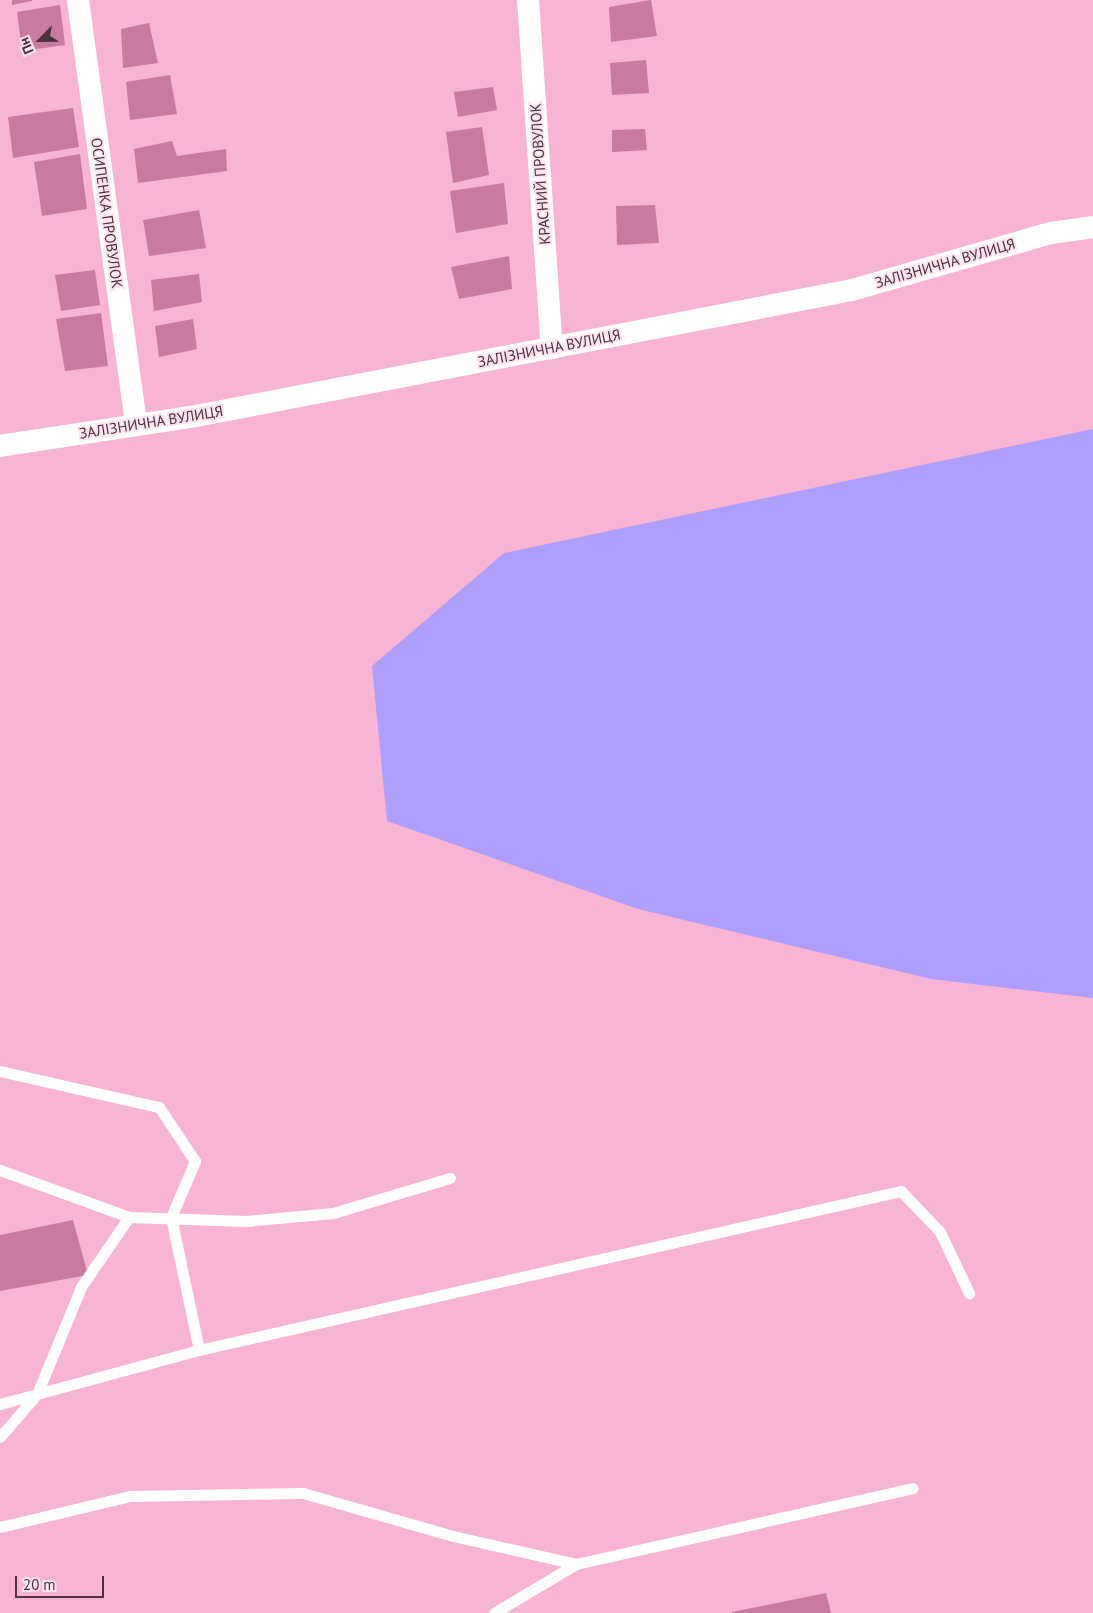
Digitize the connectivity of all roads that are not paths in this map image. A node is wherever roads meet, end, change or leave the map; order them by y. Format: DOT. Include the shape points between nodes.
graph roads {
  1 [pos="78,0"];
  2 [pos="528,0"];
  3 [pos="1093,227"];
  4 [pos="552,348"];
  5 [pos="136,425"];
  6 [pos="0,446"];
  7 [pos="0,1071"];
  8 [pos="0,1170"];
  9 [pos="450,1178"];
  10 [pos="129,1217"];
  11 [pos="171,1217"];
  12 [pos="969,1293"];
  13 [pos="199,1350"];
  14 [pos="37,1394"];
  15 [pos="0,1404"];
  16 [pos="0,1437"];
  17 [pos="913,1488"];
  18 [pos="0,1527"];
  19 [pos="576,1564"];
  20 [pos="494,1613"];
  1 -- 5 [label="street, ОСИПЕНКА ПРОВУЛОК"];
  2 -- 4 [label="street, КРАСНИЙ ПРОВУЛОК"];
  3 -- 4 [label="street, ЗАЛІЗНИЧНА ВУЛИЦЯ" via="1051,233 852,290"];
  4 -- 5 [label="street, ЗАЛІЗНИЧНА ВУЛИЦЯ"];
  5 -- 6 [label="street, ЗАЛІЗНИЧНА ВУЛИЦЯ"];
  7 -- 11 [label="lane" via="159,1107 195,1161"];
  8 -- 10 [label="lane"];
  9 -- 11 [label="lane" via="333,1213 246,1221"];
  10 -- 11 [label="lane"];
  10 -- 14 [label="lane" via="81,1287"];
  11 -- 13 [label="lane"];
  12 -- 13 [label="lane" via="940,1232 901,1191"];
  13 -- 14 [label="lane"];
  14 -- 15 [label="lane"];
  14 -- 16 [label="lane"];
  17 -- 19 [label="lane"];
  18 -- 19 [label="lane" via="130,1496 304,1493 453,1536"];
  19 -- 20 [label="lane"];
}
